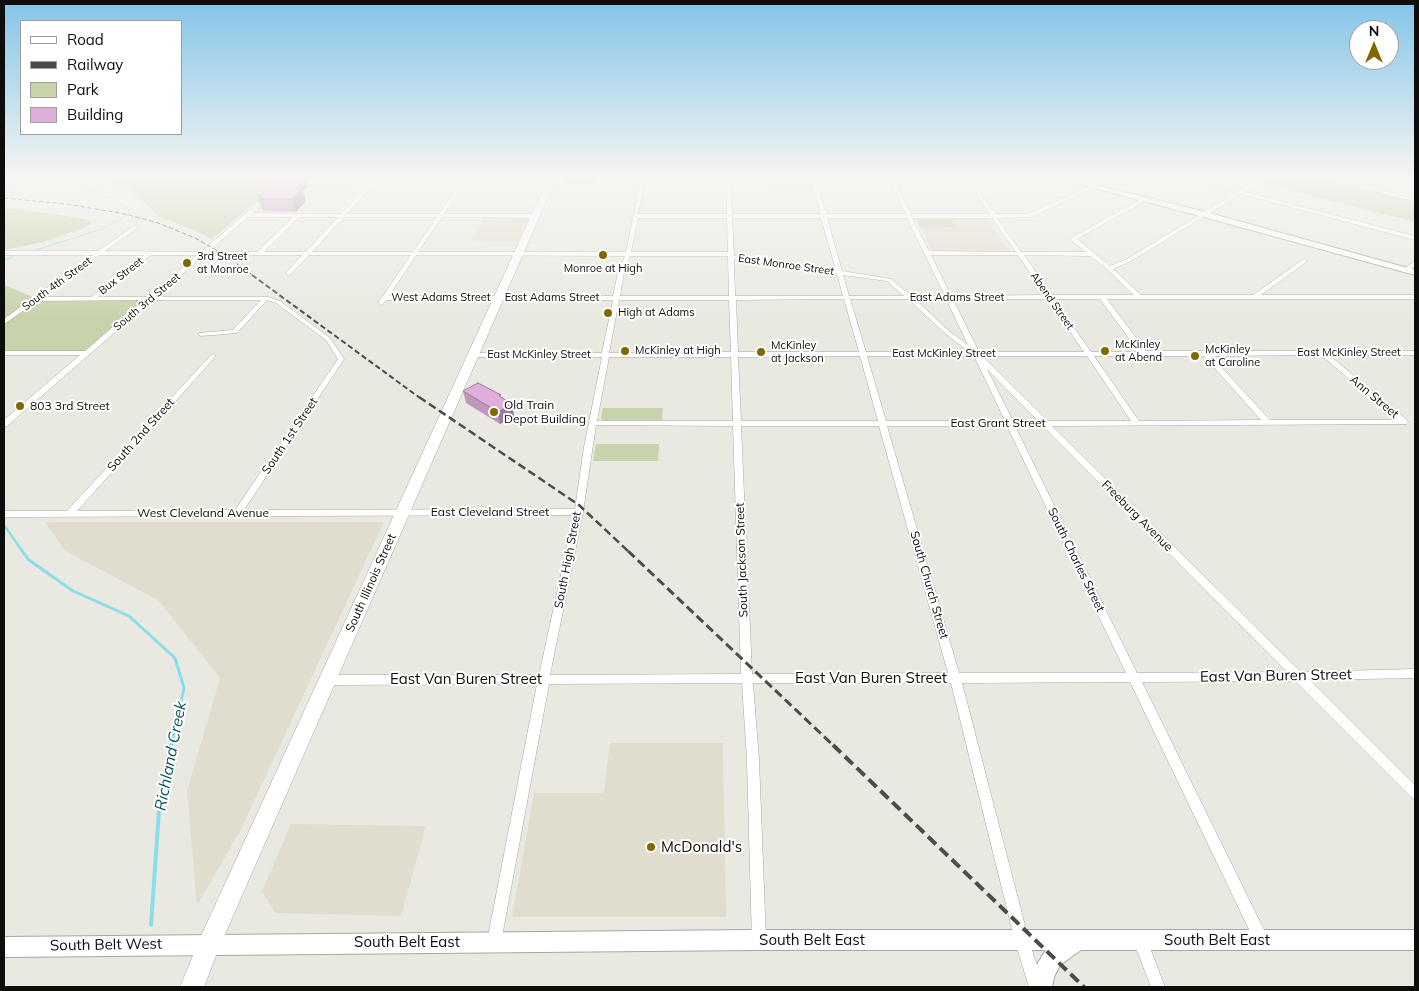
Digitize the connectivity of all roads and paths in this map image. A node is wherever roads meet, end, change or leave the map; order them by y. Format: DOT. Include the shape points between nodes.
graph roads {
  1 [pos="236,225"];
  2 [pos="287,225"];
  3 [pos="333,225"];
  4 [pos="433,225"];
  5 [pos="531,225"];
  6 [pos="634,225"];
  7 [pos="730,225"];
  8 [pos="827,225"];
  9 [pos="913,225"];
  10 [pos="1000,225"];
  11 [pos="1096,225"];
  12 [pos="1185,225"];
  13 [pos="1243,225"];
  14 [pos="1367,225"];
  15 [pos="135,227"];
  16 [pos="1415,238"];
  17 [pos="4,253"];
  18 [pos="927,253"];
  19 [pos="98,254"];
  20 [pos="149,254"];
  21 [pos="203,254"];
  22 [pos="258,254"];
  23 [pos="307,254"];
  24 [pos="414,254"];
  25 [pos="518,254"];
  26 [pos="628,254"];
  27 [pos="1020,254"];
  28 [pos="1092,254"];
  29 [pos="731,256"];
  30 [pos="1304,261"];
  31 [pos="1415,263"];
  32 [pos="1109,268"];
  33 [pos="1406,271"];
  34 [pos="289,273"];
  35 [pos="840,273"];
  36 [pos="1415,273"];
  37 [pos="1050,297"];
  38 [pos="1102,297"];
  39 [pos="1139,297"];
  40 [pos="1254,297"];
  41 [pos="1415,297"];
  42 [pos="93,298"];
  43 [pos="266,298"];
  44 [pos="498,298"];
  45 [pos="911,298"];
  46 [pos="949,298"];
  47 [pos="38,299"];
  48 [pos="151,299"];
  49 [pos="616,299"];
  50 [pos="733,299"];
  51 [pos="848,299"];
  52 [pos="4,322"];
  53 [pos="201,334"];
  54 [pos="4,353"];
  55 [pos="1322,353"];
  56 [pos="1415,353"];
  57 [pos="87,354"];
  58 [pos="863,354"];
  59 [pos="976,354"];
  60 [pos="1089,354"];
  61 [pos="1144,354"];
  62 [pos="1206,354"];
  63 [pos="473,355"];
  64 [pos="606,355"];
  65 [pos="734,355"];
  66 [pos="213,356"];
  67 [pos="1009,422"];
  68 [pos="1043,422"];
  69 [pos="1136,422"];
  70 [pos="1267,422"];
  71 [pos="1404,422"];
  72 [pos="593,423"];
  73 [pos="883,423"];
  74 [pos="4,424"];
  75 [pos="738,424"];
  76 [pos="402,512"];
  77 [pos="579,512"];
  78 [pos="238,513"];
  79 [pos="4,514"];
  80 [pos="69,514"];
  81 [pos="1415,673"];
  82 [pos="1298,675"];
  83 [pos="1132,677"];
  84 [pos="955,678"];
  85 [pos="544,679"];
  86 [pos="747,679"];
  87 [pos="327,680"];
  88 [pos="1415,793"];
  89 [pos="1076,940"];
  90 [pos="1140,940"];
  91 [pos="1261,940"];
  92 [pos="1415,940"];
  93 [pos="759,941"];
  94 [pos="1022,941"];
  95 [pos="494,942"];
  96 [pos="209,944"];
  97 [pos="4,947"];
  98 [pos="192,987"];
  99 [pos="1036,987"];
  100 [pos="1041,987"];
  101 [pos="1158,987"];
  1 -- 21 [label="street, South 3rd Street"];
  2 -- 22 [label="street"];
  3 -- 23 [label="street"];
  4 -- 24 [label="street"];
  5 -- 25 [label="main road, South Illinois Street"];
  6 -- 26 [label="street, South High Street"];
  7 -- 29 [label="street, South Jackson Street"];
  8 -- 35 [label="street, South Church Street"];
  9 -- 18 [label="street, South Charles Street"];
  10 -- 27 [label="street, Abend Street"];
  11 -- 28 [label="street" via="1073,239"];
  12 -- 32 [label="street" via="1129,260"];
  13 -- 33 [label="main road"];
  14 -- 16 [label="street"];
  15 -- 19 [label="street, South 4th Street"];
  17 -- 19 [label="street"];
  18 -- 27 [label="street"];
  18 -- 46 [label="street, South Charles Street"];
  19 -- 20 [label="street"];
  19 -- 47 [label="street, South 4th Street"];
  20 -- 21 [label="street"];
  20 -- 42 [label="street, Bux Street"];
  21 -- 22 [label="street, East Monroe Street"];
  21 -- 48 [label="street, South 3rd Street"];
  22 -- 23 [label="street, East Monroe Street"];
  23 -- 24 [label="street, East Monroe Street"];
  23 -- 34 [label="street"];
  24 -- 25 [label="street, East Monroe Street"];
  24 -- 44 [label="street, West Adams Street" via="382,301"];
  25 -- 26 [label="street, East Monroe Street"];
  25 -- 44 [label="main road, South Illinois Street"];
  26 -- 29 [label="street, East Monroe Street"];
  26 -- 49 [label="street, South High Street"];
  27 -- 28 [label="street"];
  27 -- 37 [label="street, Abend Street"];
  28 -- 32 [label="street"];
  29 -- 35 [label="street, East Monroe Street"];
  29 -- 50 [label="street, South Jackson Street"];
  30 -- 40 [label="street"];
  31 -- 33 [label="street"];
  32 -- 39 [label="street"];
  33 -- 36 [label="main road"];
  35 -- 45 [label="street, Freeburg Avenue" via="889,280"];
  35 -- 51 [label="street, South Church Street"];
  37 -- 38 [label="street, East Adams Street"];
  37 -- 46 [label="street, East Adams Street"];
  37 -- 60 [label="street, Abend Street"];
  38 -- 39 [label="street, East Adams Street"];
  38 -- 61 [label="street"];
  39 -- 40 [label="street, East Adams Street"];
  40 -- 41 [label="street, East Adams Street"];
  42 -- 47 [label="street"];
  42 -- 48 [label="street"];
  43 -- 48 [label="street"];
  43 -- 53 [label="street" via="235,332"];
  43 -- 78 [label="street, South 1st Street" via="278,302 328,339 341,359"];
  44 -- 49 [label="street, East Adams Street"];
  44 -- 63 [label="main road, South Illinois Street"];
  45 -- 46 [label="street, East Adams Street"];
  45 -- 51 [label="street, East Adams Street"];
  45 -- 59 [label="street, Freeburg Avenue"];
  46 -- 59 [label="street, South Charles Street"];
  47 -- 52 [label="street, South 4th Street"];
  48 -- 57 [label="street, South 3rd Street"];
  49 -- 50 [label="street, East Adams Street"];
  49 -- 64 [label="street, South High Street"];
  50 -- 51 [label="street, East Adams Street"];
  50 -- 65 [label="street, South Jackson Street"];
  51 -- 58 [label="street, South Church Street"];
  54 -- 57 [label="street"];
  55 -- 56 [label="street, East McKinley Street"];
  55 -- 62 [label="street, East McKinley Street"];
  55 -- 71 [label="street, Ann Street"];
  57 -- 74 [label="street, South 3rd Street"];
  58 -- 59 [label="street, East McKinley Street"];
  58 -- 65 [label="street, East McKinley Street"];
  58 -- 73 [label="street, South Church Street"];
  59 -- 60 [label="street, East McKinley Street"];
  59 -- 67 [label="street, South Charles Street"];
  59 -- 68 [label="street, Freeburg Avenue"];
  60 -- 61 [label="street, East McKinley Street"];
  60 -- 69 [label="street, Abend Street"];
  61 -- 62 [label="street, East McKinley Street"];
  62 -- 70 [label="street"];
  63 -- 64 [label="street, East McKinley Street"];
  63 -- 76 [label="main road, South Illinois Street"];
  64 -- 65 [label="street, East McKinley Street"];
  64 -- 72 [label="street, South High Street"];
  65 -- 75 [label="street, South Jackson Street"];
  66 -- 80 [label="street, South 2nd Street"];
  67 -- 68 [label="street, East Grant Street"];
  67 -- 73 [label="street, East Grant Street"];
  67 -- 83 [label="street, South Charles Street"];
  68 -- 69 [label="street, East Grant Street"];
  68 -- 82 [label="street, Freeburg Avenue"];
  69 -- 70 [label="street, East Grant Street"];
  70 -- 71 [label="street, East Grant Street"];
  72 -- 75 [label="street, East Grant Street"];
  72 -- 77 [label="street, South High Street"];
  73 -- 75 [label="street, East Grant Street"];
  73 -- 84 [label="street, South Church Street"];
  75 -- 86 [label="street, South Jackson Street"];
  76 -- 77 [label="street, East Cleveland Street"];
  76 -- 78 [label="street, West Cleveland Avenue"];
  76 -- 87 [label="main road, South Illinois Street"];
  77 -- 85 [label="street, South High Street"];
  78 -- 80 [label="street, West Cleveland Avenue"];
  79 -- 80 [label="street, West Cleveland Avenue"];
  81 -- 82 [label="street, East Van Buren Street"];
  82 -- 83 [label="street, East Van Buren Street"];
  82 -- 88 [label="street, Freeburg Avenue"];
  83 -- 84 [label="street, East Van Buren Street"];
  83 -- 91 [label="street, South Charles Street"];
  84 -- 86 [label="street, East Van Buren Street"];
  84 -- 94 [label="street, South Church Street"];
  85 -- 86 [label="street, East Van Buren Street"];
  85 -- 87 [label="street, East Van Buren Street"];
  85 -- 95 [label="street, South High Street"];
  86 -- 93 [label="street, South Jackson Street"];
  87 -- 96 [label="main road, South Illinois Street"];
  89 -- 90 [label="main road, South Belt East"];
  89 -- 94 [label="main road, South Belt East"];
  89 -- 100 [label="main road" via="1054,958 1044,974"];
  90 -- 91 [label="main road, South Belt East"];
  90 -- 101 [label="street"];
  91 -- 92 [label="main road, South Belt East"];
  93 -- 94 [label="main road, South Belt East"];
  93 -- 95 [label="main road, South Belt East"];
  94 -- 99 [label="street, South Church Street"];
  95 -- 96 [label="main road, South Belt East"];
  96 -- 97 [label="main road, South Belt West"];
  96 -- 98 [label="main road, South Illinois Street"];
}
